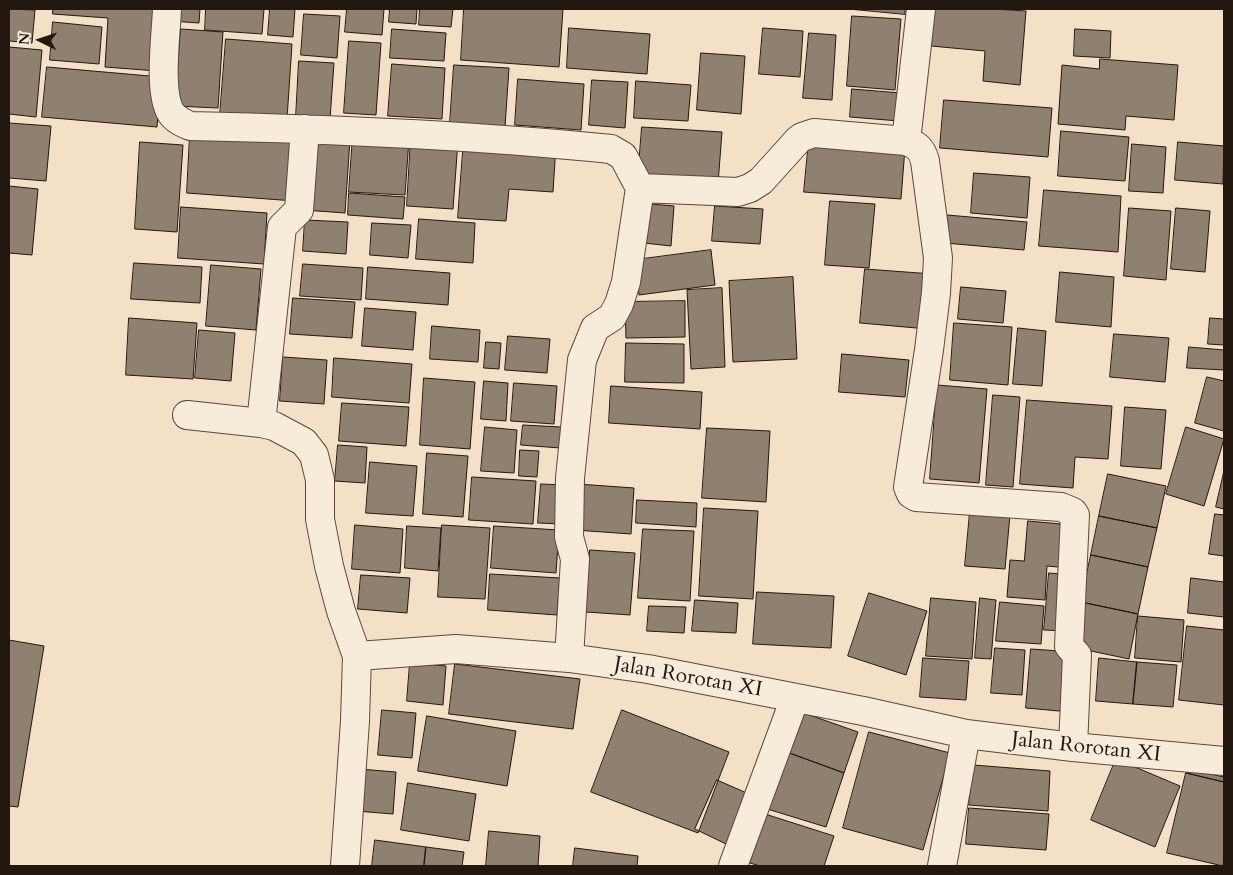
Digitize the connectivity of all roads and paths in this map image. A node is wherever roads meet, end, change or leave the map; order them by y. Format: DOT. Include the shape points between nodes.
graph roads {
  1 [pos="167,9"];
  2 [pos="921,9"];
  3 [pos="305,129"];
  4 [pos="906,140"];
  5 [pos="640,188"];
  6 [pos="187,415"];
  7 [pos="261,422"];
  8 [pos="357,656"];
  9 [pos="569,658"];
  10 [pos="795,698"];
  11 [pos="966,734"];
  12 [pos="1074,747"];
  13 [pos="1224,761"];
  14 [pos="345,866"];
  15 [pos="733,866"];
  16 [pos="942,866"];
  1 -- 3 [label="street" via="164,90 172,114 178,121 190,126"];
  2 -- 4 [label="street"];
  3 -- 5 [label="street" via="490,138 611,149 623,156"];
  3 -- 7 [label="street" via="299,210 282,227"];
  4 -- 5 [label="street" via="814,133 802,137 761,181 738,192"];
  4 -- 12 [label="street" via="923,151 938,258 930,350 908,487 916,497 1062,507 1074,513 1069,646 1077,655"];
  5 -- 9 [label="street" via="626,282 619,304 612,317 596,328 582,360 570,478 570,537 575,559"];
  6 -- 7 [label="street"];
  7 -- 8 [label="street" via="296,438 314,455 320,480 320,519 328,566"];
  8 -- 9 [label="street, Jalan Rorotan XI" via="456,649"];
  8 -- 14 [label="street"];
  9 -- 10 [label="street, Jalan Rorotan XI" via="648,669"];
  10 -- 11 [label="street, Jalan Rorotan XI"];
  10 -- 15 [label="street"];
  11 -- 12 [label="street, Jalan Rorotan XI"];
  11 -- 16 [label="street"];
  12 -- 13 [label="street, Jalan Rorotan XI"];
}
